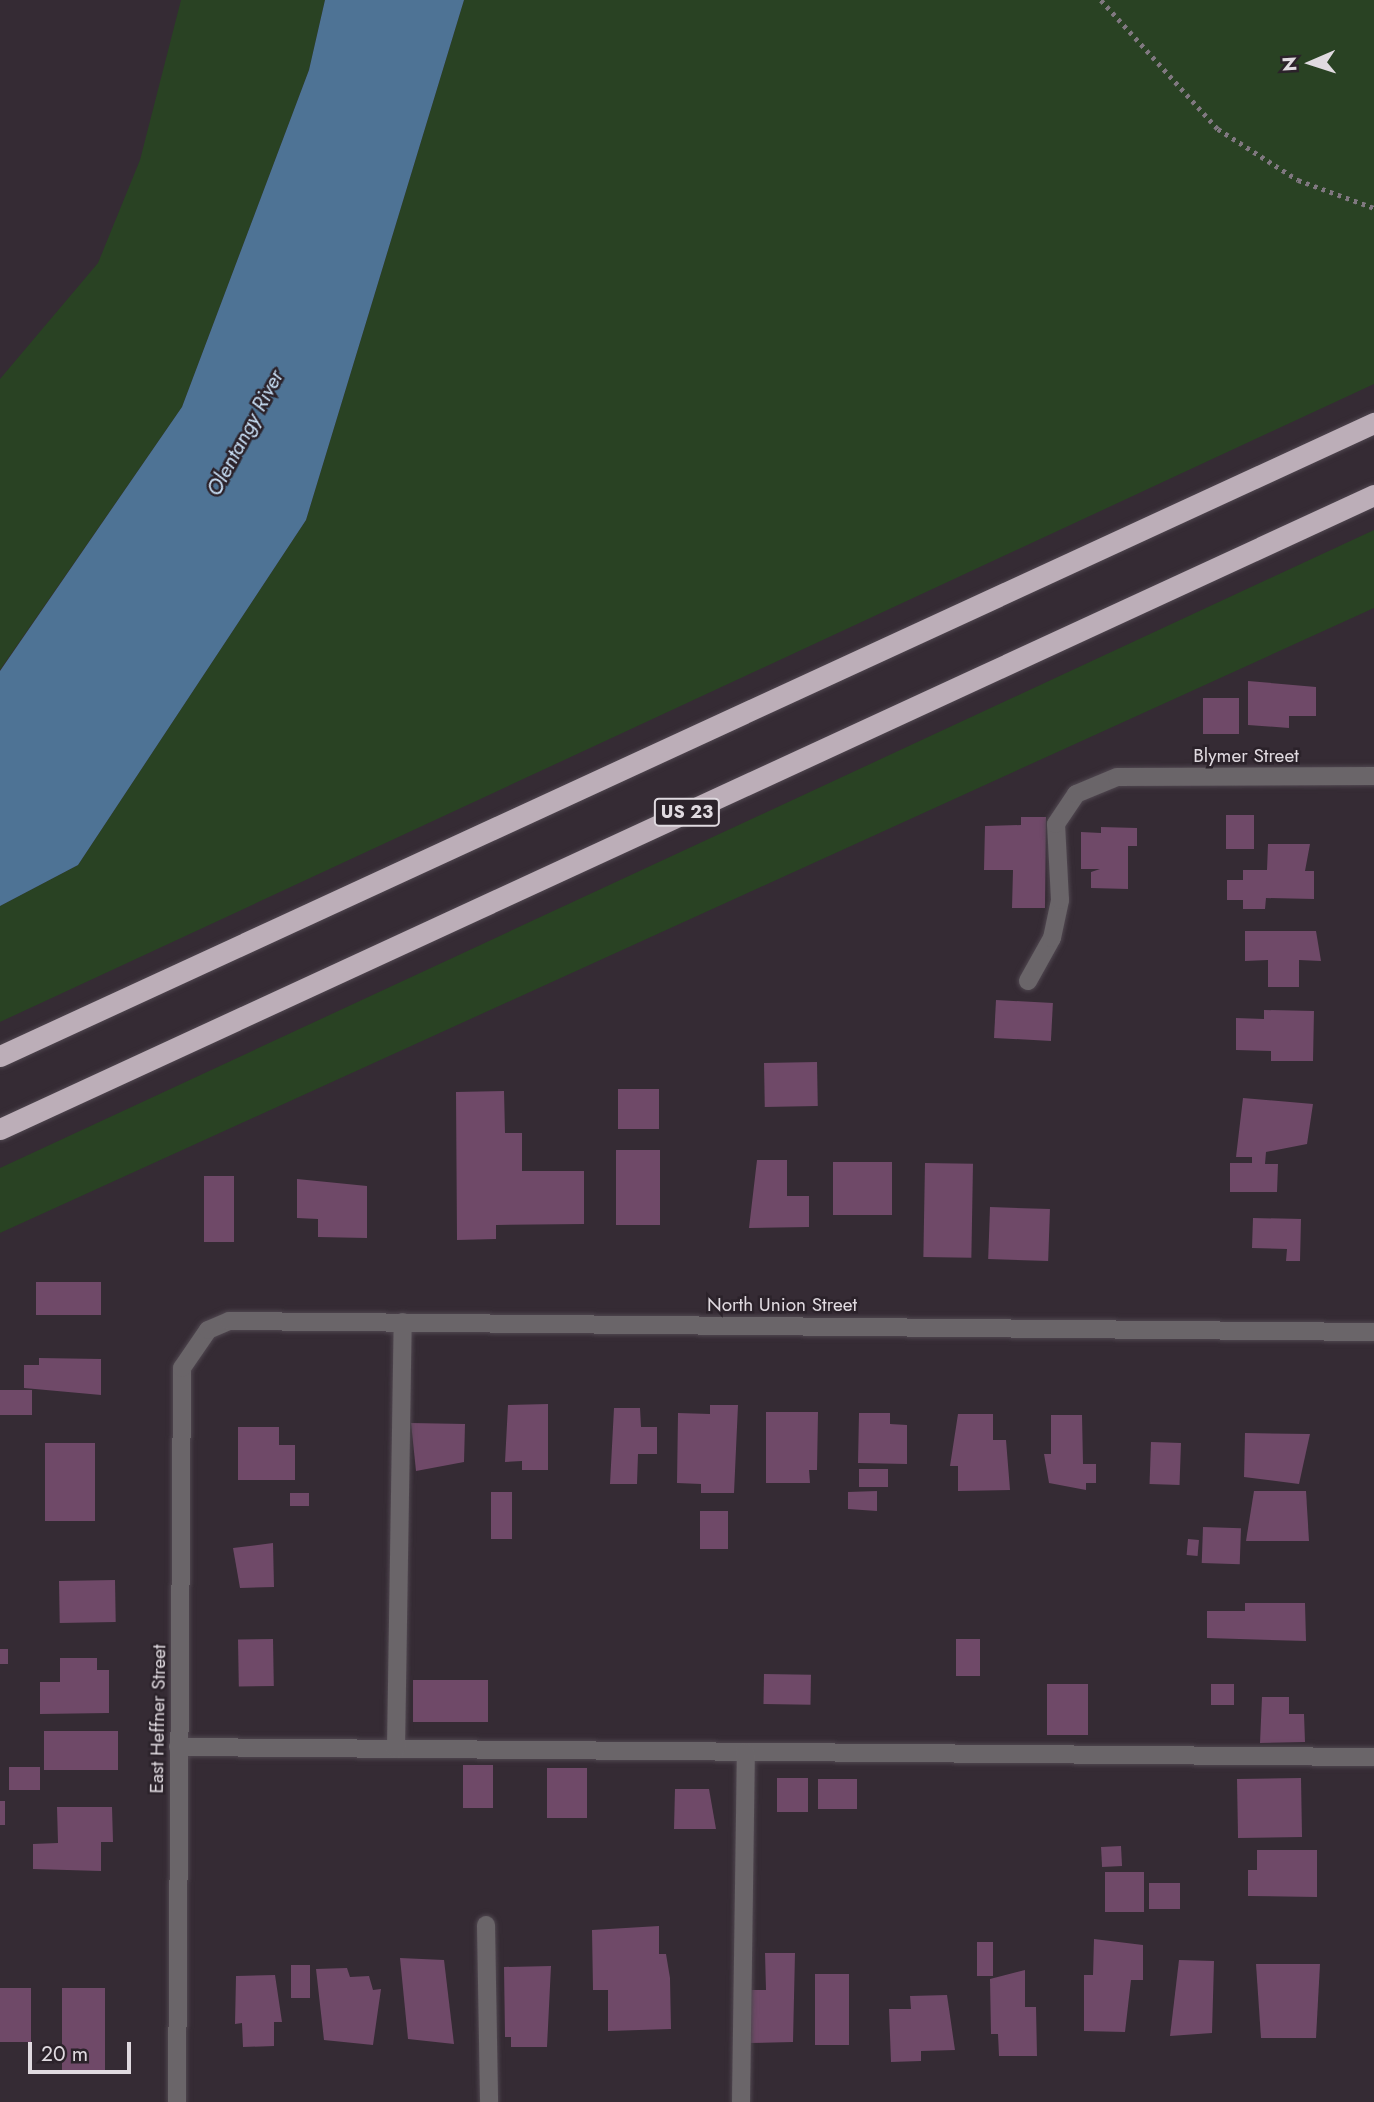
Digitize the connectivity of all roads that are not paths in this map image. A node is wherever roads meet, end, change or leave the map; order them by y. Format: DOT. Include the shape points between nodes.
graph roads {
  1 [pos="1374,423"];
  2 [pos="1374,495"];
  3 [pos="1374,776"];
  4 [pos="1028,981"];
  5 [pos="0,1056"];
  6 [pos="0,1129"];
  7 [pos="403,1322"];
  8 [pos="1374,1332"];
  9 [pos="196,1341"];
  10 [pos="178,1747"];
  11 [pos="396,1749"];
  12 [pos="746,1752"];
  13 [pos="1374,1757"];
  14 [pos="486,1925"];
  15 [pos="177,2102"];
  16 [pos="489,2102"];
  17 [pos="741,2102"];
  1 -- 5 [label="highway"];
  2 -- 6 [label="highway, US 23"];
  3 -- 4 [label="street, Blymer Street" via="1117,777 1076,794 1056,824 1060,900 1052,938"];
  7 -- 8 [label="street, North Union Street"];
  7 -- 9 [label="street, North Union Street" via="229,1321"];
  7 -- 11 [label="street"];
  9 -- 10 [label="street, East Heffner Street" via="182,1368"];
  10 -- 11 [label="street"];
  10 -- 15 [label="street, East Heffner Street"];
  11 -- 12 [label="street"];
  12 -- 13 [label="street"];
  12 -- 17 [label="street"];
  14 -- 16 [label="street"];
}
